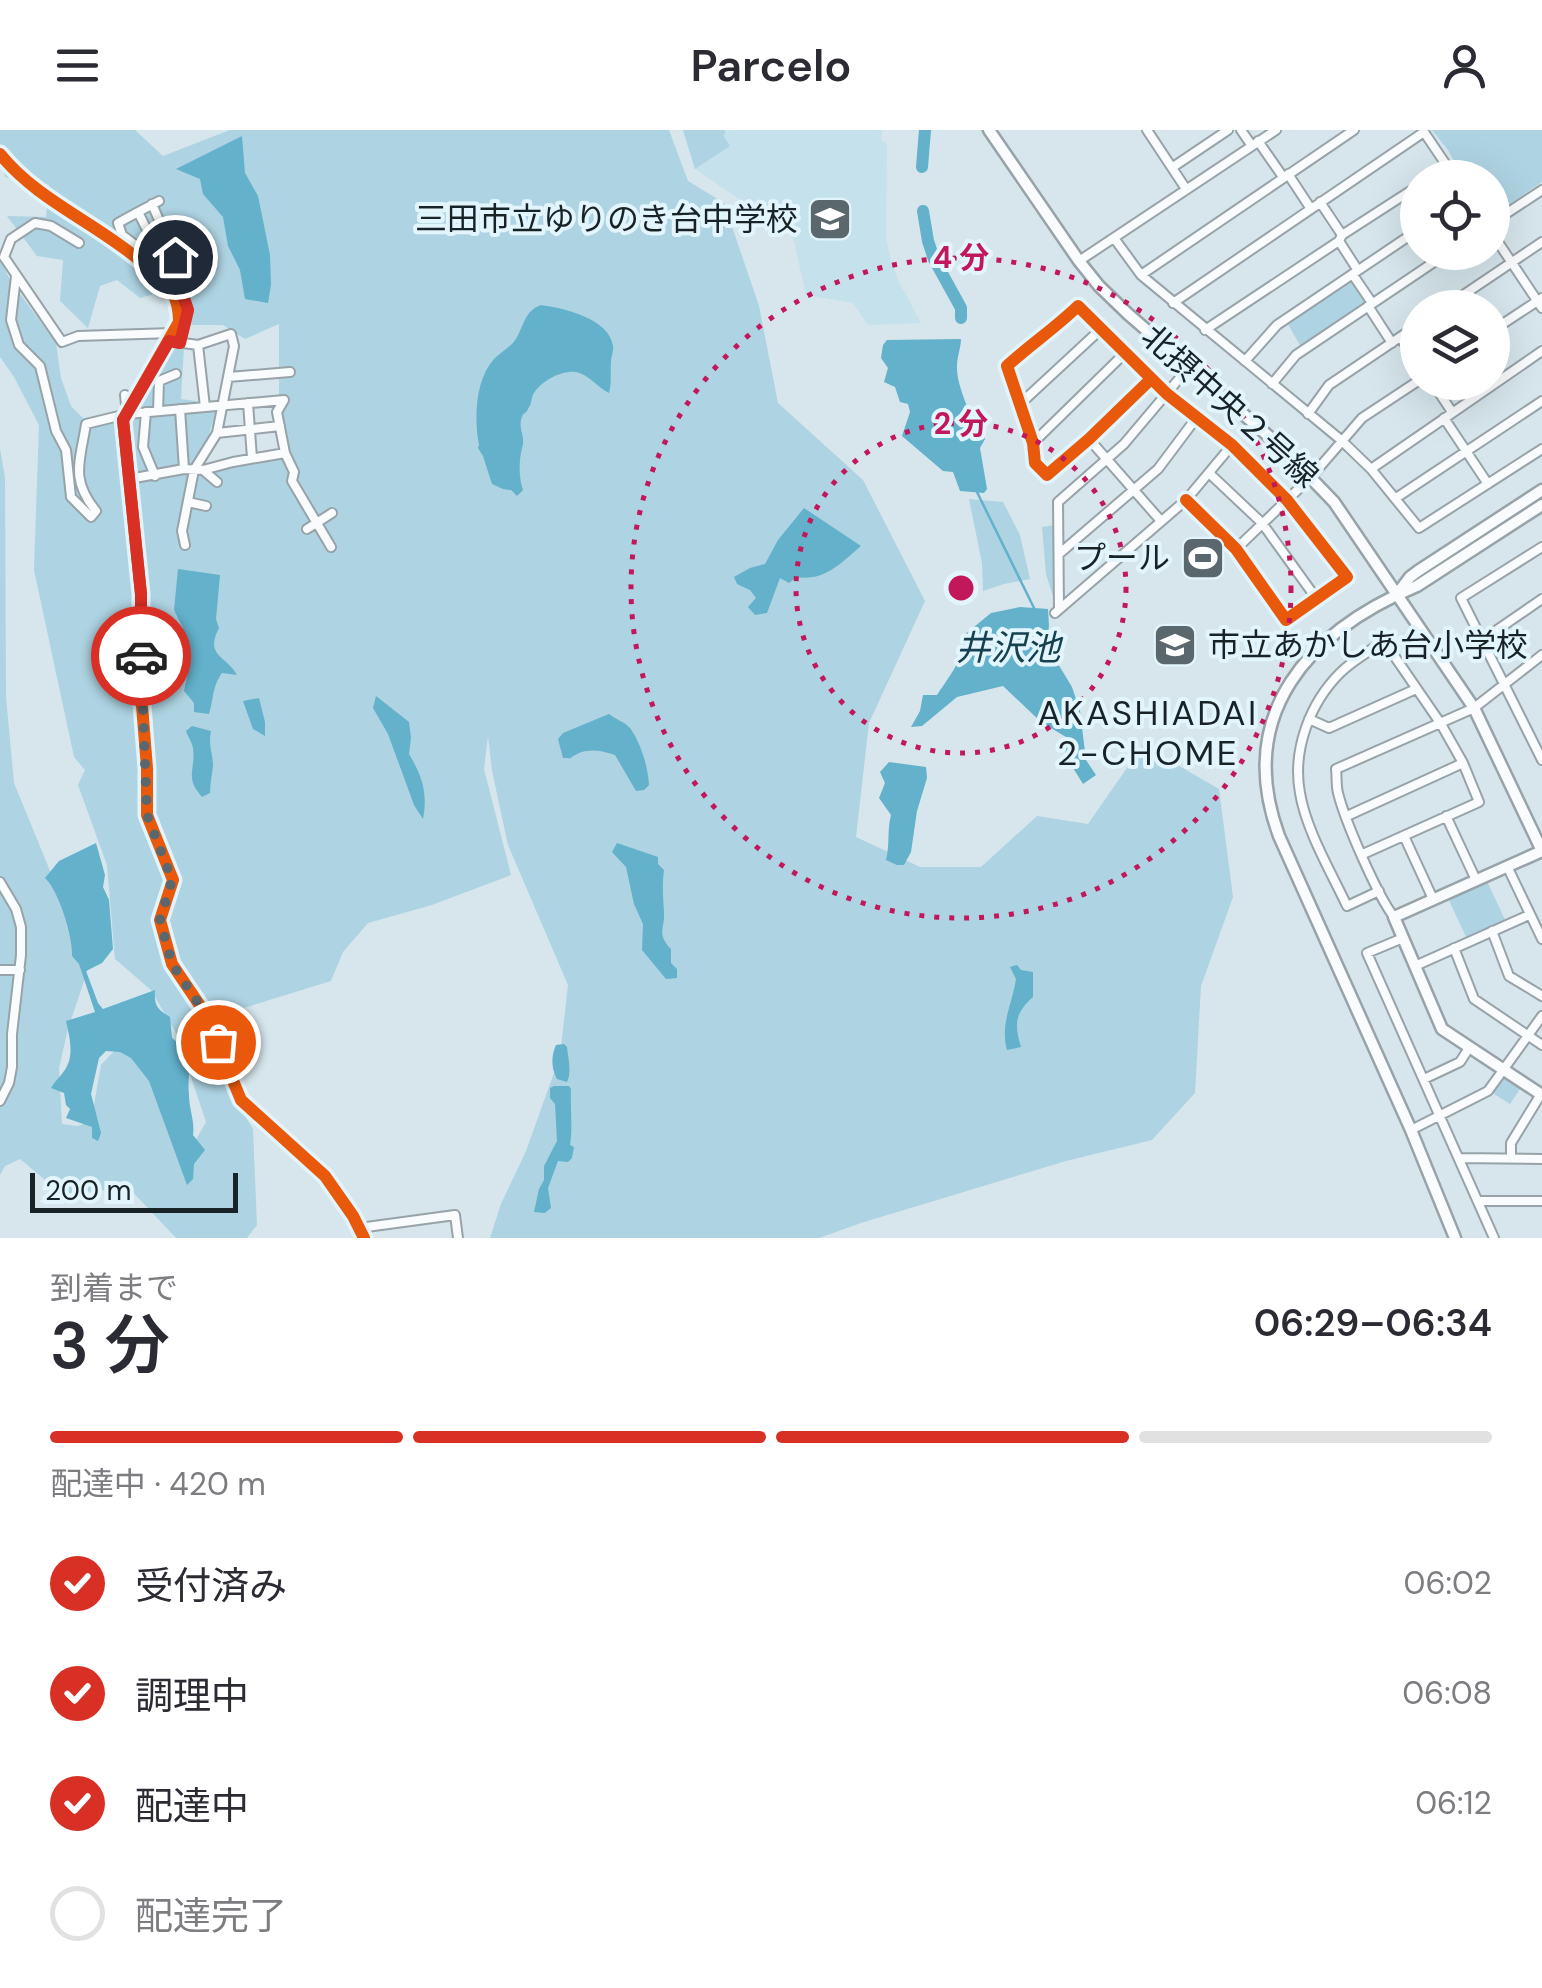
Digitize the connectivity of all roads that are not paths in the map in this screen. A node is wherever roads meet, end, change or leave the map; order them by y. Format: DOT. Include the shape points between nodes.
graph roads {
  1 [pos="989,130"];
  2 [pos="1160,130"];
  3 [pos="1228,130"];
  4 [pos="1241,130"];
  5 [pos="1276,130"];
  6 [pos="1354,130"];
  7 [pos="1424,131"];
  8 [pos="1149,133"];
  9 [pos="1255,144"];
  10 [pos="0,154"];
  11 [pos="1443,160"];
  12 [pos="1172,167"];
  13 [pos="1285,176"];
  14 [pos="1186,189"];
  15 [pos="1542,190"];
  16 [pos="1400,198"];
  17 [pos="1320,202"];
  18 [pos="1311,209"];
  19 [pos="138,212"];
  20 [pos="1510,212"];
  21 [pos="150,238"];
  22 [pos="1114,238"];
  23 [pos="1340,238"];
  24 [pos="79,242"];
  25 [pos="1400,242"];
  26 [pos="1542,242"];
  27 [pos="136,244"];
  28 [pos="1510,259"];
  29 [pos="1079,261"];
  30 [pos="1512,262"];
  31 [pos="166,268"];
  32 [pos="1422,270"];
  33 [pos="1355,272"];
  34 [pos="1141,275"];
  35 [pos="16,276"];
  36 [pos="178,281"];
  37 [pos="1471,290"];
  38 [pos="1540,302"];
  39 [pos="1173,303"];
  40 [pos="1370,305"];
  41 [pos="1510,320"];
  42 [pos="1101,330"];
  43 [pos="1205,330"];
  44 [pos="1400,336"];
  45 [pos="171,337"];
  46 [pos="180,343"];
  47 [pos="1392,343"];
  48 [pos="198,345"];
  49 [pos="1542,351"];
  50 [pos="1125,353"];
  51 [pos="1245,362"];
  52 [pos="1189,367"];
  53 [pos="290,372"];
  54 [pos="176,374"];
  55 [pos="228,377"];
  56 [pos="1151,379"];
  57 [pos="1272,384"];
  58 [pos="1400,393"];
  59 [pos="1166,394"];
  60 [pos="125,395"];
  61 [pos="1441,400"];
  62 [pos="1542,401"];
  63 [pos="248,403"];
  64 [pos="1020,404"];
  65 [pos="222,405"];
  66 [pos="205,407"];
  67 [pos="180,409"];
  68 [pos="158,411"];
  69 [pos="146,412"];
  70 [pos="127,414"];
  71 [pos="1308,414"];
  72 [pos="1448,415"];
  73 [pos="1198,418"];
  74 [pos="280,426"];
  75 [pos="250,430"];
  76 [pos="217,433"];
  77 [pos="1089,440"];
  78 [pos="1340,440"];
  79 [pos="1032,443"];
  80 [pos="144,446"];
  81 [pos="1232,446"];
  82 [pos="126,447"];
  83 [pos="1542,450"];
  84 [pos="1467,452"];
  85 [pos="285,453"];
  86 [pos="252,458"];
  87 [pos="1106,459"];
  88 [pos="1370,468"];
  89 [pos="184,469"];
  90 [pos="199,470"];
  91 [pos="1210,473"];
  92 [pos="155,476"];
  93 [pos="1311,476"];
  94 [pos="129,479"];
  95 [pos="218,482"];
  96 [pos="1488,484"];
  97 [pos="1134,490"];
  98 [pos="1542,490"];
  99 [pos="1396,498"];
  100 [pos="1186,500"];
  101 [pos="1287,500"];
  102 [pos="188,502"];
  103 [pos="206,506"];
  104 [pos="1542,506"];
  105 [pos="332,513"];
  106 [pos="1161,520"];
  107 [pos="317,524"];
  108 [pos="1262,524"];
  109 [pos="308,530"];
  110 [pos="186,545"];
  111 [pos="331,547"];
  112 [pos="1236,549"];
  113 [pos="1541,550"];
  114 [pos="1058,554"];
  115 [pos="1397,594"];
  116 [pos="1316,598"];
  117 [pos="1542,598"];
  118 [pos="1482,640"];
  119 [pos="1542,655"];
  120 [pos="1504,686"];
  121 [pos="1416,689"];
  122 [pos="1474,708"];
  123 [pos="1309,719"];
  124 [pos="1441,724"];
  125 [pos="1542,732"];
  126 [pos="1532,738"];
  127 [pos="1542,760"];
  128 [pos="1463,763"];
  129 [pos="1347,816"];
  130 [pos="1446,816"];
  131 [pos="1404,836"];
  132 [pos="1542,851"];
  133 [pos="1362,854"];
  134 [pos="1508,866"];
  135 [pos="1476,880"];
  136 [pos="0,882"];
  137 [pos="1379,891"];
  138 [pos="1433,900"];
  139 [pos="1529,915"];
  140 [pos="1394,917"];
  141 [pos="1492,931"];
  142 [pos="1402,938"];
  143 [pos="1542,939"];
  144 [pos="1454,948"];
  145 [pos="1415,966"];
  146 [pos="0,970"];
  147 [pos="20,970"];
  148 [pos="1542,996"];
  149 [pos="1542,1016"];
  150 [pos="1528,1035"];
  151 [pos="1542,1044"];
  152 [pos="1470,1048"];
  153 [pos="1503,1070"];
  154 [pos="1424,1079"];
  155 [pos="1542,1095"];
  156 [pos="0,1101"];
  157 [pos="1440,1116"];
  158 [pos="1411,1130"];
  159 [pos="1459,1158"];
  160 [pos="1511,1158"];
  161 [pos="1542,1158"];
  162 [pos="1479,1201"];
  163 [pos="1542,1202"];
  164 [pos="359,1228"];
  165 [pos="364,1238"];
  166 [pos="458,1238"];
  167 [pos="1456,1238"];
  168 [pos="1494,1238"];
  1 -- 29 [label="street, 北摂中央２号線"];
  2 -- 8 [label="street"];
  3 -- 12 [label="street"];
  4 -- 9 [label="street"];
  5 -- 9 [label="street"];
  6 -- 13 [label="street"];
  7 -- 11 [label="street"];
  7 -- 17 [label="street"];
  8 -- 12 [label="street"];
  9 -- 13 [label="street"];
  9 -- 14 [label="street"];
  10 -- 45 [label="street" via="168,286 179,310"];
  12 -- 14 [label="street"];
  13 -- 18 [label="street"];
  13 -- 34 [label="street"];
  14 -- 22 [label="street"];
  15 -- 20 [label="street"];
  16 -- 23 [label="street"];
  17 -- 18 [label="street"];
  17 -- 23 [label="street"];
  18 -- 39 [label="street"];
  19 -- 21 [label="street"];
  19 -- 27 [label="street" via="118,223"];
  19 -- 36 [label="street" via="155,203"];
  21 -- 27 [label="street"];
  21 -- 31 [label="street"];
  22 -- 29 [label="street"];
  22 -- 34 [label="street"];
  23 -- 33 [label="street"];
  23 -- 43 [label="street"];
  24 -- 35 [label="street" via="34,223 10,239 4,256"];
  25 -- 33 [label="street"];
  26 -- 30 [label="street"];
  27 -- 31 [label="street"];
  28 -- 30 [label="street"];
  29 -- 52 [label="street, 北摂中央２号線"];
  30 -- 37 [label="street"];
  30 -- 38 [label="street"];
  31 -- 36 [label="street"];
  32 -- 40 [label="street"];
  33 -- 40 [label="street"];
  33 -- 51 [label="street" via="1277,325"];
  34 -- 39 [label="street"];
  35 -- 45 [label="street" via="62,342 78,336"];
  35 -- 70 [label="street" via="11,320 19,344 40,366 66,450 71,497 91,517 96,511 82,493 78,471 86,424"];
  36 -- 46 [label="street" via="188,310"];
  38 -- 41 [label="street"];
  39 -- 43 [label="street"];
  40 -- 47 [label="street"];
  40 -- 57 [label="street" via="1296,355"];
  42 -- 50 [label="street"];
  42 -- 64 [label="street"];
  42 -- 64 [label="street" via="1078,306 1021,352 1007,366"];
  43 -- 51 [label="street"];
  44 -- 47 [label="street"];
  45 -- 46 [label="street"];
  45 -- 70 [label="street"];
  46 -- 48 [label="street"];
  47 -- 71 [label="street" via="1330,385"];
  48 -- 55 [label="street" via="231,334"];
  48 -- 66 [label="street"];
  49 -- 72 [label="street"];
  50 -- 56 [label="street"];
  50 -- 79 [label="street"];
  51 -- 57 [label="street"];
  52 -- 59 [label="street"];
  52 -- 93 [label="street, 北摂中央２号線"];
  53 -- 55 [label="street"];
  54 -- 68 [label="street" via="158,381"];
  55 -- 65 [label="street"];
  56 -- 59 [label="street"];
  56 -- 77 [label="street"];
  57 -- 71 [label="street"];
  58 -- 78 [label="street"];
  59 -- 73 [label="street"];
  59 -- 87 [label="street"];
  60 -- 70 [label="street"];
  61 -- 72 [label="street"];
  62 -- 84 [label="street"];
  63 -- 65 [label="street"];
  63 -- 74 [label="street" via="284,400 277,412"];
  63 -- 75 [label="street"];
  64 -- 79 [label="street"];
  65 -- 66 [label="street"];
  65 -- 76 [label="street"];
  66 -- 67 [label="street"];
  67 -- 68 [label="street"];
  67 -- 89 [label="street"];
  68 -- 69 [label="street"];
  69 -- 70 [label="street"];
  69 -- 80 [label="street"];
  70 -- 82 [label="street"];
  71 -- 78 [label="street"];
  72 -- 84 [label="street"];
  72 -- 88 [label="street"];
  73 -- 81 [label="street"];
  73 -- 97 [label="street"];
  74 -- 75 [label="street"];
  74 -- 85 [label="street"];
  75 -- 76 [label="street"];
  75 -- 86 [label="street"];
  76 -- 90 [label="street"];
  77 -- 79 [label="street" via="1047,475 1035,463"];
  77 -- 87 [label="street"];
  78 -- 88 [label="street"];
  78 -- 93 [label="street"];
  80 -- 82 [label="street"];
  80 -- 92 [label="street"];
  81 -- 91 [label="street"];
  81 -- 101 [label="street"];
  82 -- 94 [label="street"];
  83 -- 96 [label="street"];
  84 -- 96 [label="street"];
  84 -- 99 [label="street"];
  85 -- 86 [label="street"];
  85 -- 107 [label="street" via="292,481"];
  86 -- 90 [label="street"];
  87 -- 97 [label="street"];
  87 -- 114 [label="street" via="1058,502"];
  88 -- 99 [label="street"];
  89 -- 90 [label="street"];
  89 -- 92 [label="street"];
  90 -- 95 [label="street"];
  90 -- 102 [label="street"];
  91 -- 100 [label="street"];
  91 -- 108 [label="street"];
  92 -- 94 [label="street"];
  93 -- 101 [label="street"];
  93 -- 115 [label="street, 北摂中央２号線"];
  94 -- 164 [label="street" via="141,594 147,815 172,880 160,920 172,964 205,1013 241,1100 316,1167"];
  96 -- 99 [label="street" via="1419,528"];
  97 -- 106 [label="street"];
  97 -- 114 [label="street"];
  98 -- 115 [label="street" via="1418,571"];
  100 -- 106 [label="street"];
  100 -- 112 [label="street"];
  101 -- 108 [label="street"];
  101 -- 116 [label="street" via="1347,578"];
  102 -- 103 [label="street"];
  102 -- 110 [label="street"];
  104 -- 115 [label="street"];
  105 -- 107 [label="street"];
  106 -- 114 [label="street" via="1057,611"];
  107 -- 109 [label="street"];
  107 -- 111 [label="street"];
  108 -- 112 [label="street"];
  108 -- 116 [label="street"];
  112 -- 116 [label="street" via="1286,620"];
  113 -- 118 [label="street" via="1461,598"];
  115 -- 122 [label="street, 北摂中央２号線"];
  115 -- 158 [label="street" via="1305,661 1274,715 1265,767 1279,836"];
  117 -- 118 [label="street"];
  118 -- 120 [label="street"];
  119 -- 120 [label="street"];
  120 -- 122 [label="street"];
  120 -- 126 [label="street"];
  121 -- 123 [label="street" via="1329,728"];
  121 -- 123 [label="street" via="1384,642 1340,673"];
  121 -- 124 [label="street"];
  122 -- 124 [label="street"];
  122 -- 132 [label="street, 北摂中央２号線"];
  123 -- 137 [label="street" via="1298,768 1310,824 1347,906"];
  124 -- 128 [label="street"];
  124 -- 129 [label="street" via="1336,770"];
  125 -- 126 [label="street"];
  126 -- 127 [label="street"];
  128 -- 129 [label="street"];
  128 -- 130 [label="street" via="1479,802"];
  129 -- 133 [label="street"];
  130 -- 131 [label="street"];
  130 -- 135 [label="street"];
  131 -- 133 [label="street"];
  131 -- 138 [label="street"];
  132 -- 134 [label="street"];
  133 -- 137 [label="street"];
  134 -- 135 [label="street"];
  134 -- 139 [label="street"];
  135 -- 138 [label="street"];
  136 -- 147 [label="street" via="22,927"];
  137 -- 140 [label="street"];
  138 -- 140 [label="street"];
  139 -- 141 [label="street"];
  139 -- 143 [label="street"];
  140 -- 142 [label="street"];
  141 -- 144 [label="street"];
  141 -- 148 [label="street" via="1510,976"];
  142 -- 145 [label="street"];
  142 -- 154 [label="street" via="1367,953"];
  144 -- 145 [label="street"];
  144 -- 150 [label="street" via="1474,999"];
  145 -- 152 [label="street" via="1442,1028"];
  146 -- 147 [label="street"];
  147 -- 156 [label="street" via="12,1068"];
  149 -- 150 [label="street"];
  150 -- 151 [label="street"];
  150 -- 153 [label="street"];
  152 -- 153 [label="street"];
  152 -- 154 [label="street" via="1460,1062"];
  153 -- 155 [label="street"];
  153 -- 157 [label="street" via="1488,1091"];
  154 -- 157 [label="street"];
  155 -- 160 [label="street" via="1511,1143"];
  157 -- 158 [label="street"];
  157 -- 159 [label="street"];
  158 -- 167 [label="street"];
  159 -- 160 [label="street"];
  159 -- 162 [label="street"];
  160 -- 161 [label="street"];
  162 -- 163 [label="street"];
  162 -- 168 [label="street"];
  164 -- 165 [label="street"];
  164 -- 166 [label="street" via="455,1215"];
}
